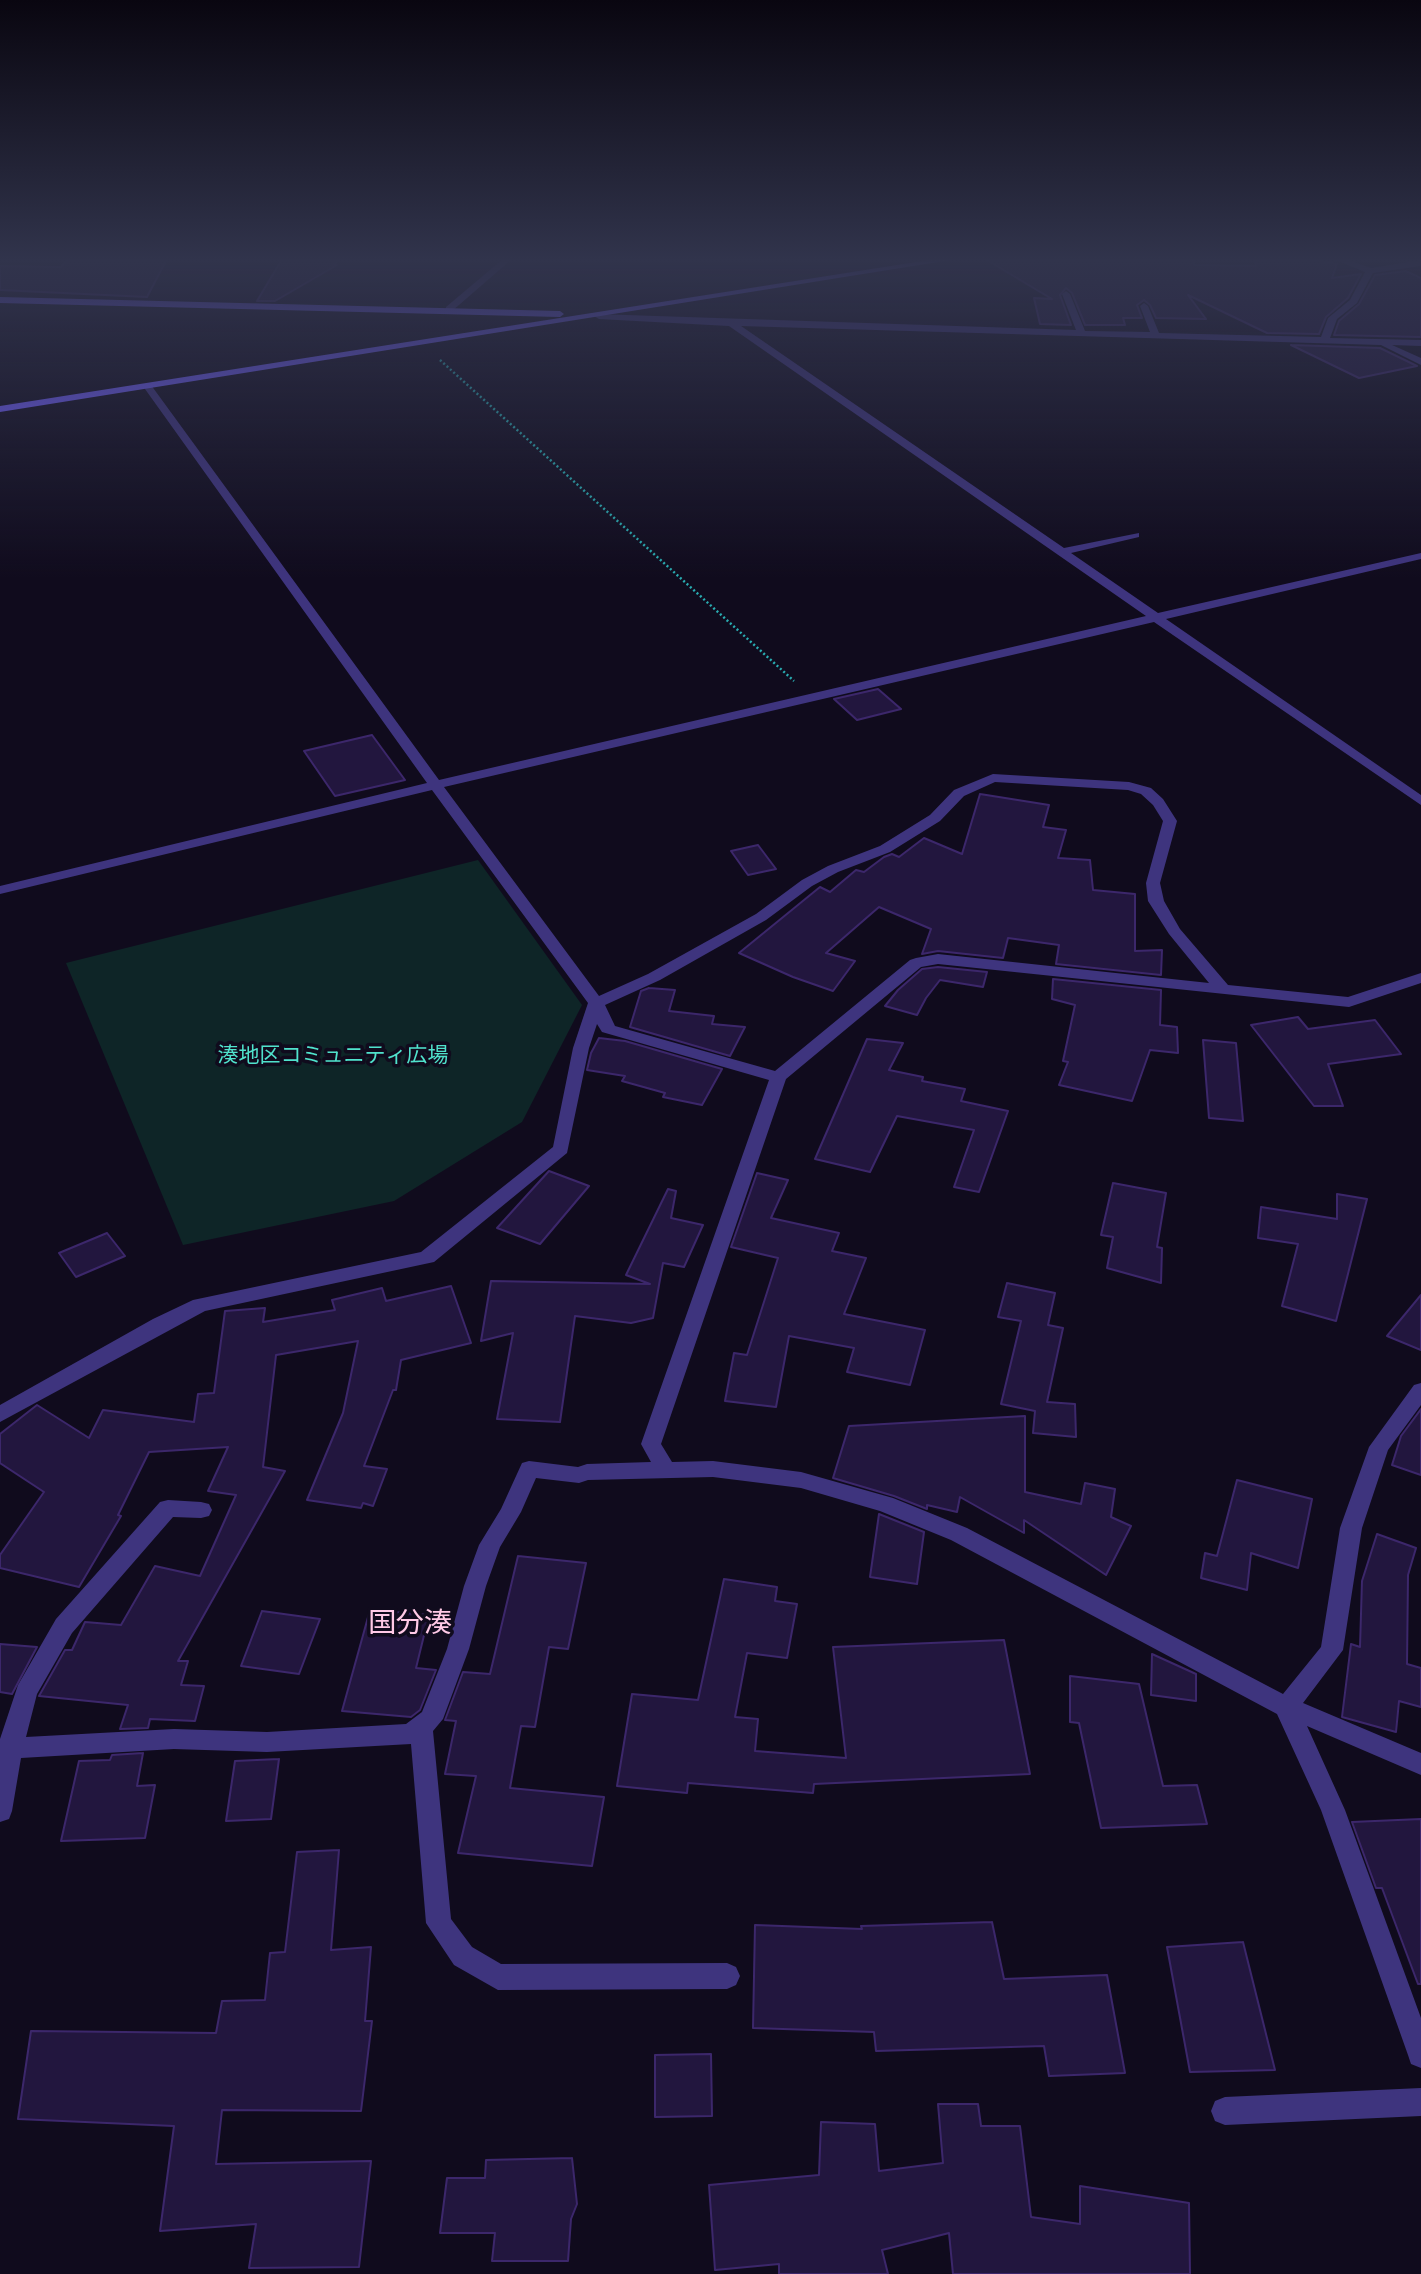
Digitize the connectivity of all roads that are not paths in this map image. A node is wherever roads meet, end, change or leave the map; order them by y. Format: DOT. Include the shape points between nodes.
graph roads {
  1 [pos="287,365"];
  2 [pos="792,365"];
  3 [pos="148,387"];
  4 [pos="0,409"];
  5 [pos="1135,535"];
  6 [pos="1062,552"];
  7 [pos="1421,556"];
  8 [pos="1158,618"];
  9 [pos="436,785"];
  10 [pos="1421,801"];
  11 [pos="0,890"];
  12 [pos="1421,978"];
  13 [pos="1224,990"];
  14 [pos="596,1003"];
  15 [pos="778,1077"];
  16 [pos="1421,1390"];
  17 [pos="0,1414"];
  18 [pos="666,1470"];
  19 [pos="201,1510"];
  20 [pos="1286,1707"];
  21 [pos="421,1727"];
  22 [pos="6,1749"];
  23 [pos="1421,1765"];
  24 [pos="0,1811"];
  25 [pos="727,1976"];
  26 [pos="1421,2055"];
  27 [pos="1421,2102"];
  28 [pos="1226,2111"];
  1 -- 3 [label="street"];
  2 -- 6 [label="street"];
  3 -- 4 [label="street"];
  3 -- 9 [label="street"];
  5 -- 6 [label="street"];
  6 -- 8 [label="street"];
  7 -- 8 [label="street"];
  8 -- 9 [label="street"];
  8 -- 10 [label="street"];
  9 -- 11 [label="street"];
  9 -- 14 [label="street"];
  12 -- 13 [label="street" via="1349,1002"];
  13 -- 14 [label="street" via="1174,931 1156,901 1153,883 1170,821 1158,802 1146,791 1129,786 993,778 959,793 935,818 885,849 833,869 761,917 654,977"];
  13 -- 15 [label="street" via="938,959 916,963"];
  14 -- 15 [label="street" via="608,1029"];
  14 -- 17 [label="street" via="581,1048 561,1149 427,1257 200,1305"];
  15 -- 18 [label="street" via="651,1444"];
  16 -- 20 [label="street" via="1380,1447 1351,1528 1332,1650"];
  18 -- 20 [label="street" via="713,1469 801,1480 885,1504 959,1534"];
  18 -- 21 [label="street" via="579,1475 529,1469 490,1545 448,1678 431,1719"];
  19 -- 22 [label="street" via="168,1508 64,1626 26,1692"];
  20 -- 23 [label="street"];
  20 -- 26 [label="street" via="1333,1810"];
  21 -- 22 [label="street" via="411,1734 326,1740 174,1739"];
  21 -- 25 [label="street" via="439,1923 463,1956 498,1977"];
  22 -- 24 [label="street"];
  27 -- 28 [label="street"];
}
